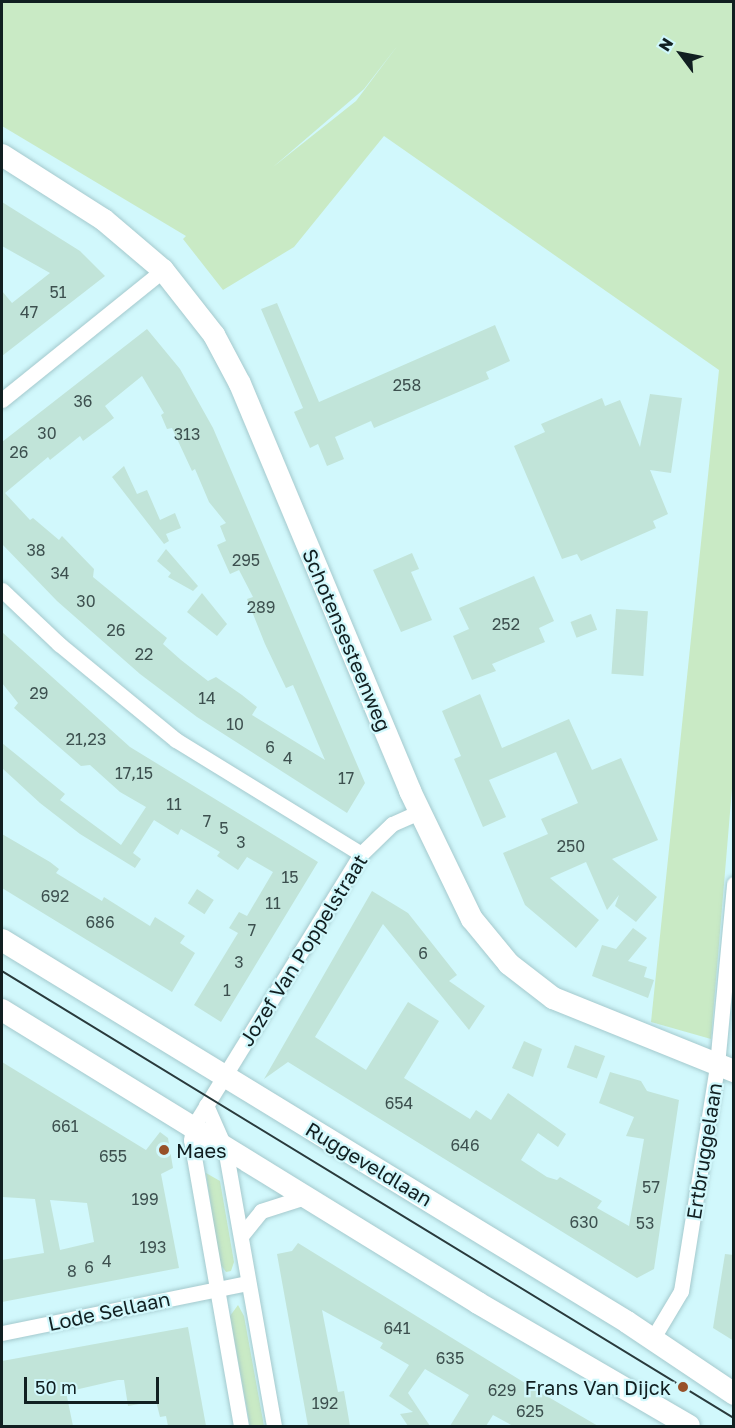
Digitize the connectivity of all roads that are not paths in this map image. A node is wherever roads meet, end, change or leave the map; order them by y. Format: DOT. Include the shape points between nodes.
graph roads {
  1 [pos="2,155"];
  2 [pos="163,270"];
  3 [pos="2,400"];
  4 [pos="2,590"];
  5 [pos="419,812"];
  6 [pos="361,854"];
  7 [pos="734,884"];
  8 [pos="2,940"];
  9 [pos="2,1010"];
  10 [pos="725,1068"];
  11 [pos="225,1076"];
  12 [pos="206,1104"];
  13 [pos="193,1127"];
  14 [pos="225,1148"];
  15 [pos="305,1197"];
  16 [pos="241,1236"];
  17 [pos="248,1283"];
  18 [pos="217,1288"];
  19 [pos="2,1333"];
  20 [pos="653,1338"];
  21 [pos="734,1394"];
  22 [pos="663,1421"];
  23 [pos="241,1426"];
  24 [pos="274,1426"];
  25 [pos="689,1426"];
  1 -- 2 [label="street, Schotensesteenweg" via="104,220"];
  2 -- 3 [label="street"];
  2 -- 5 [label="street, Schotensesteenweg" via="195,306 240,384"];
  4 -- 6 [label="street" via="59,644 176,740"];
  5 -- 6 [label="street, Jozef Van Poppelstraat" via="392,824"];
  5 -- 10 [label="street, Schotensesteenweg" via="472,919 509,964 553,998"];
  6 -- 11 [label="street, Jozef Van Poppelstraat"];
  7 -- 10 [label="street, Ertbruggelaan"];
  8 -- 11 [label="street, Ruggeveldlaan"];
  9 -- 13 [label="street"];
  10 -- 20 [label="street, Ertbruggelaan" via="681,1291"];
  11 -- 12 [label="street, Jozef Van Poppelstraat"];
  11 -- 20 [label="street, Ruggeveldlaan"];
  12 -- 13 [label="street, Jozef Van Poppelstraat"];
  12 -- 14 [label="street"];
  13 -- 14 [label="street"];
  13 -- 18 [label="street" via="191,1140"];
  14 -- 15 [label="street"];
  14 -- 16 [label="street"];
  15 -- 16 [label="street" via="261,1211"];
  15 -- 22 [label="street"];
  16 -- 17 [label="street"];
  17 -- 18 [label="street, Lode Sellaan"];
  17 -- 24 [label="street"];
  18 -- 19 [label="street, Lode Sellaan"];
  18 -- 23 [label="street"];
  20 -- 21 [label="street, Ruggeveldlaan"];
  22 -- 25 [label="street"];
}
